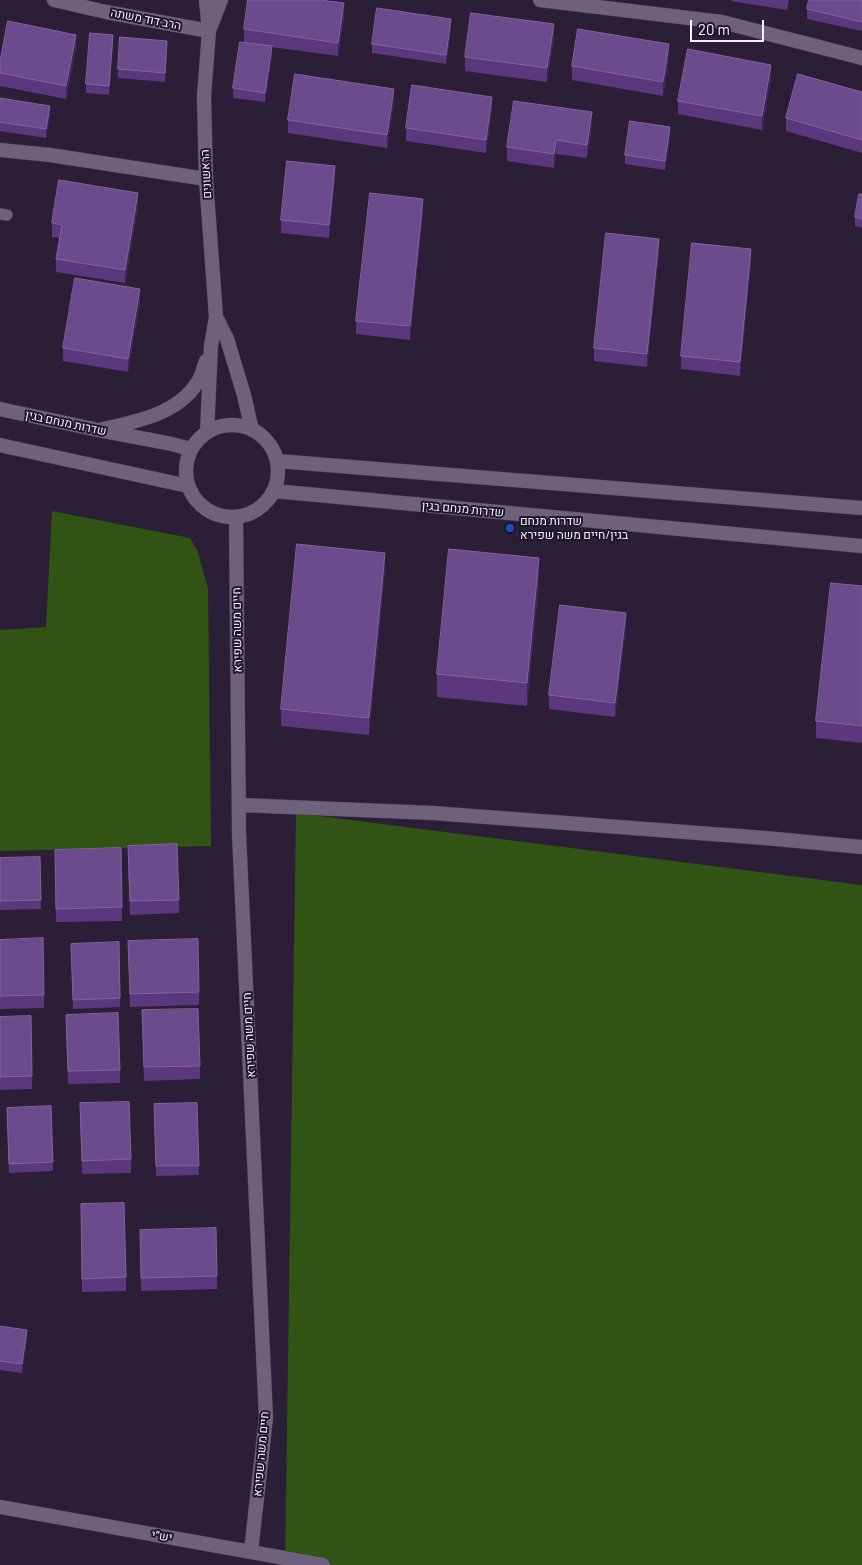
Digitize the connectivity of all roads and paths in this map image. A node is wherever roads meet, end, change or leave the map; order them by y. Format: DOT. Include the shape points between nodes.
graph roads {
  1 [pos="54,0"];
  2 [pos="206,0"];
  3 [pos="221,0"];
  4 [pos="540,0"];
  5 [pos="209,31"];
  6 [pos="862,58"];
  7 [pos="0,150"];
  8 [pos="206,179"];
  9 [pos="216,317"];
  10 [pos="211,346"];
  11 [pos="0,409"];
  12 [pos="98,430"];
  13 [pos="252,430"];
  14 [pos="207,432"];
  15 [pos="0,445"];
  16 [pos="191,449"];
  17 [pos="277,461"];
  18 [pos="188,486"];
  19 [pos="274,491"];
  20 [pos="862,508"];
  21 [pos="236,518"];
  22 [pos="862,546"];
  23 [pos="240,805"];
  24 [pos="862,847"];
  25 [pos="0,1507"];
  26 [pos="251,1552"];
  27 [pos="323,1565"];
  1 -- 5 [label="street, הרב דוד משתה"];
  2 -- 5 [label="street, הראשונים"];
  3 -- 5 [label="street, הראשונים"];
  4 -- 6 [label="street" via="722,22"];
  5 -- 8 [label="street, הראשונים" via="204,96"];
  7 -- 8 [label="street"];
  8 -- 9 [label="street, הראשונים"];
  9 -- 10 [label="street, הראשונים"];
  9 -- 13 [label="street, הראשונים" via="227,339"];
  10 -- 12 [label="street" via="201,377 176,404 141,420"];
  10 -- 14 [label="street, הראשונים"];
  11 -- 12 [label="street, שדרות מנחם בגין"];
  12 -- 16 [label="street, שדרות מנחם בגין"];
  13 -- 14 [label="street" via="228,425"];
  13 -- 17 [label="street" via="265,438"];
  14 -- 16 [label="street"];
  15 -- 18 [label="street"];
  16 -- 18 [label="street" via="186,461"];
  17 -- 19 [label="street" via="278,477"];
  17 -- 20 [label="street"];
  18 -- 21 [label="street" via="206,510"];
  19 -- 21 [label="street" via="251,514"];
  19 -- 22 [label="street, שדרות מנחם בגין"];
  21 -- 23 [label="street, חיים משה שפירא"];
  23 -- 24 [label="street" via="433,813"];
  23 -- 26 [label="street, חיים משה שפירא" via="266,1418"];
  25 -- 26 [label="street, יש״י"];
  26 -- 27 [label="street, יש״י"];
}
